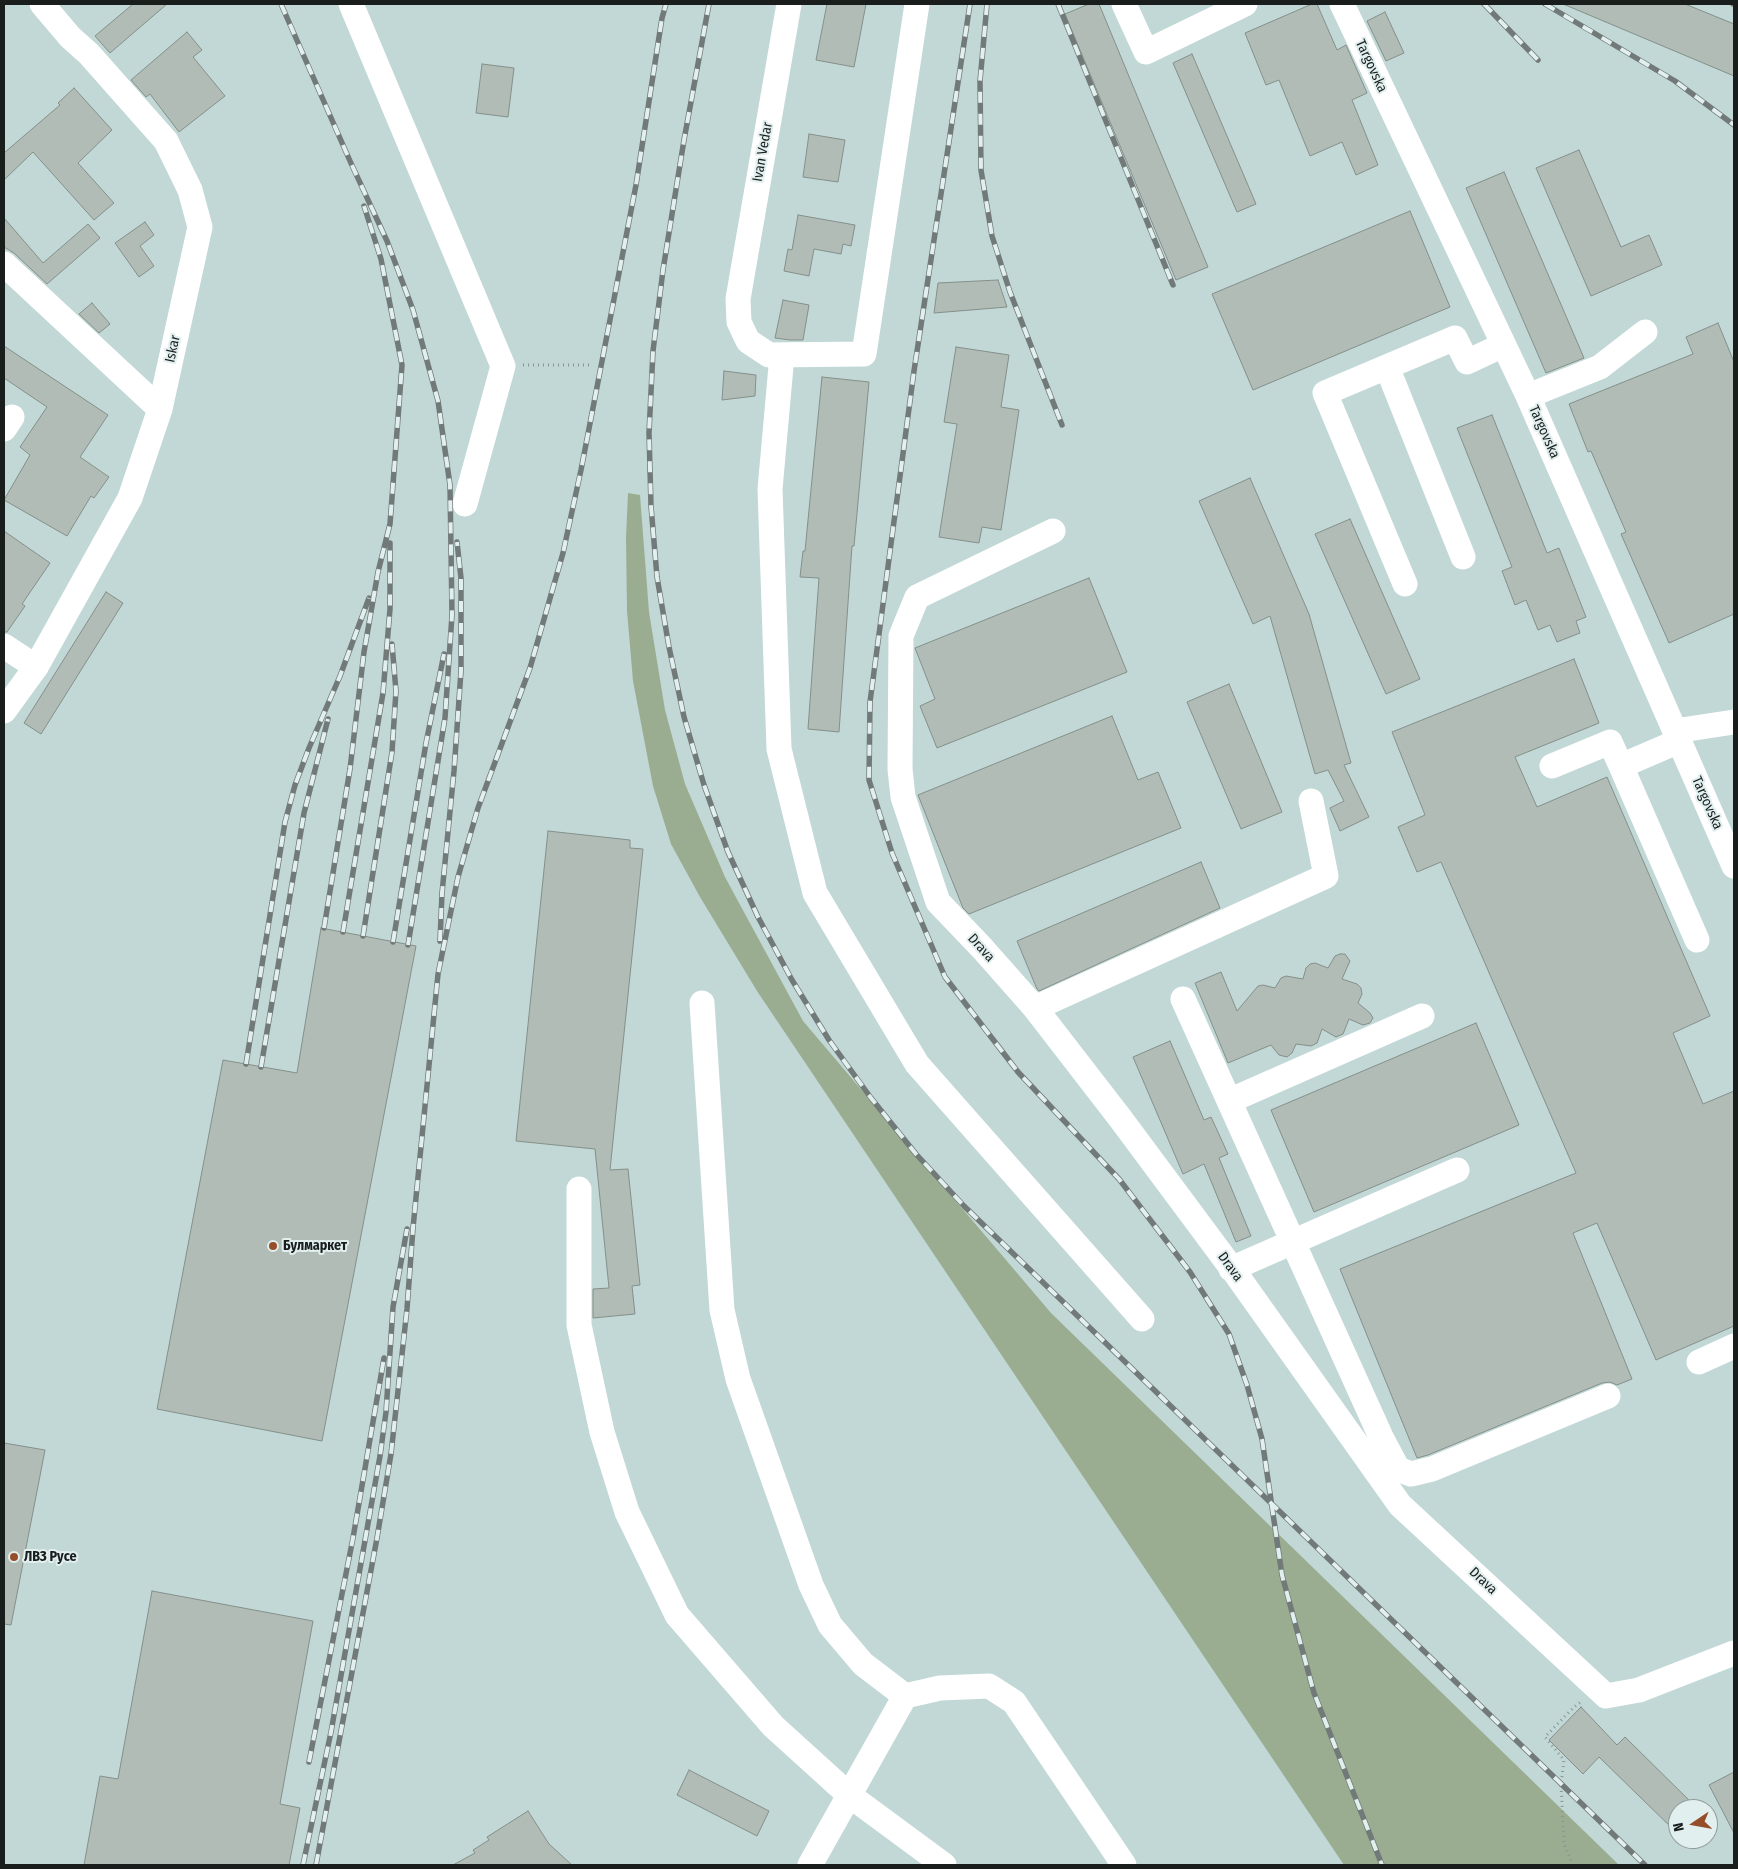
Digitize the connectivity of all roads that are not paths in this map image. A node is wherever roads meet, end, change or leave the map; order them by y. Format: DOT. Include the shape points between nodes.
graph roads {
  1 [pos="42,4"];
  2 [pos="351,4"];
  3 [pos="789,4"];
  4 [pos="917,4"];
  5 [pos="1124,4"];
  6 [pos="1246,4"];
  7 [pos="1342,4"];
  8 [pos="4,264"];
  9 [pos="1645,332"];
  10 [pos="1503,344"];
  11 [pos="782,355"];
  12 [pos="1387,367"];
  13 [pos="1528,396"];
  14 [pos="160,409"];
  15 [pos="465,504"];
  16 [pos="1053,531"];
  17 [pos="1463,557"];
  18 [pos="1405,584"];
  19 [pos="4,646"];
  20 [pos="36,667"];
  21 [pos="4,711"];
  22 [pos="1734,722"];
  23 [pos="1677,736"];
  24 [pos="1552,766"];
  25 [pos="1621,766"];
  26 [pos="1311,800"];
  27 [pos="1734,866"];
  28 [pos="1697,940"];
  29 [pos="1183,999"];
  30 [pos="702,1003"];
  31 [pos="1035,1008"];
  32 [pos="1422,1016"];
  33 [pos="1229,1101"];
  34 [pos="1457,1170"];
  35 [pos="579,1189"];
  36 [pos="1293,1242"];
  37 [pos="1231,1268"];
  38 [pos="1142,1319"];
  39 [pos="1734,1346"];
  40 [pos="1699,1362"];
  41 [pos="1608,1396"];
  42 [pos="1734,1653"];
  43 [pos="905,1696"];
  44 [pos="849,1795"];
  45 [pos="810,1865"];
  46 [pos="944,1865"];
  47 [pos="1124,1865"];
  1 -- 14 [label="street, Iskar" via="166,141 190,190 200,227"];
  2 -- 15 [label="street" via="503,366"];
  3 -- 11 [label="street, Ivan Vedar" via="738,299 739,322 748,341 769,355"];
  4 -- 11 [label="street, Ivan Vedar" via="864,354"];
  5 -- 6 [label="street" via="1146,52"];
  7 -- 10 [label="street, Targovska"];
  8 -- 14 [label="street"];
  9 -- 13 [label="street" via="1600,366"];
  10 -- 12 [label="street" via="1468,362 1455,338"];
  10 -- 13 [label="street, Targovska"];
  11 -- 38 [label="street" via="770,489 779,749 815,893 916,1064"];
  12 -- 17 [label="street"];
  12 -- 18 [label="street" via="1326,393"];
  13 -- 23 [label="street, Targovska"];
  14 -- 20 [label="street, Iskar" via="130,498"];
  16 -- 31 [label="street, Drava" via="917,597 901,636 900,769 903,796 938,902"];
  19 -- 20 [label="street"];
  20 -- 21 [label="street, Iskar"];
  22 -- 23 [label="street"];
  23 -- 25 [label="street"];
  23 -- 27 [label="street, Targovska"];
  24 -- 25 [label="street" via="1610,742"];
  25 -- 28 [label="street"];
  26 -- 31 [label="street" via="1326,876"];
  29 -- 33 [label="street"];
  30 -- 43 [label="street" via="722,1310 738,1379 812,1585 830,1625 863,1664"];
  31 -- 37 [label="street, Drava"];
  32 -- 33 [label="street"];
  33 -- 36 [label="street"];
  34 -- 36 [label="street"];
  35 -- 44 [label="street" via="579,1325 602,1432 627,1512 677,1615 773,1726"];
  36 -- 37 [label="street"];
  36 -- 41 [label="street" via="1398,1469 1411,1474 1432,1469"];
  37 -- 42 [label="street, Drava" via="1400,1505 1606,1696 1638,1690"];
  39 -- 40 [label="street"];
  43 -- 44 [label="street"];
  43 -- 47 [label="street" via="940,1688 989,1686 1014,1702"];
  44 -- 45 [label="street"];
  44 -- 46 [label="street"];
}
